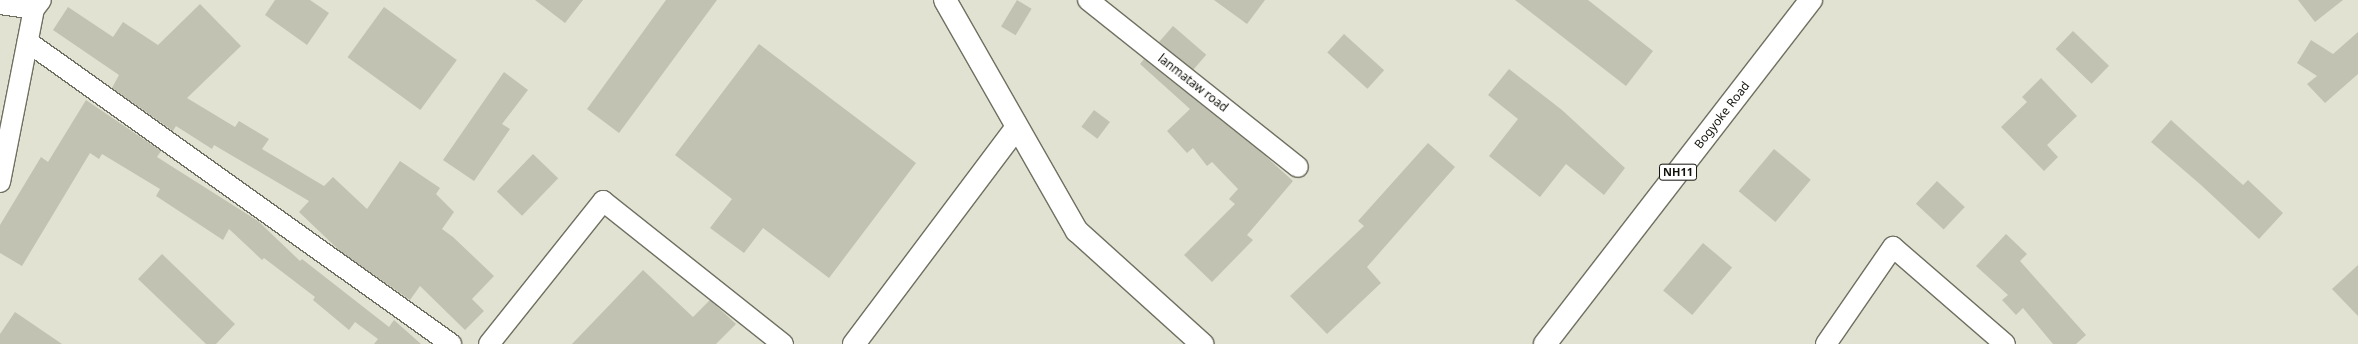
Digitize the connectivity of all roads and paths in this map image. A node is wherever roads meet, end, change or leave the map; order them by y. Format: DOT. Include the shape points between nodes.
graph roads {
  1 [pos="945,0"];
  2 [pos="1088,0"];
  3 [pos="1811,0"];
  4 [pos="0,4"];
  5 [pos="38,5"];
  6 [pos="28,42"];
  7 [pos="1017,127"];
  8 [pos="1298,167"];
  9 [pos="1,177"];
  10 [pos="451,344"];
  11 [pos="490,344"];
  12 [pos="783,344"];
  13 [pos="854,344"];
  14 [pos="1202,344"];
  15 [pos="1545,344"];
  16 [pos="1826,344"];
  17 [pos="2005,344"];
  1 -- 7 [label="main road"];
  2 -- 8 [label="street, lanmataw road"];
  3 -- 15 [label="main road, Bogyoke Road / NH11"];
  4 -- 5 [label="street"];
  5 -- 6 [label="street"];
  6 -- 9 [label="street"];
  6 -- 10 [label="street"];
  7 -- 13 [label="main road"];
  7 -- 14 [label="main road" via="1077,231"];
  11 -- 12 [label="street" via="603,201"];
  16 -- 17 [label="street" via="1893,246"];
}
